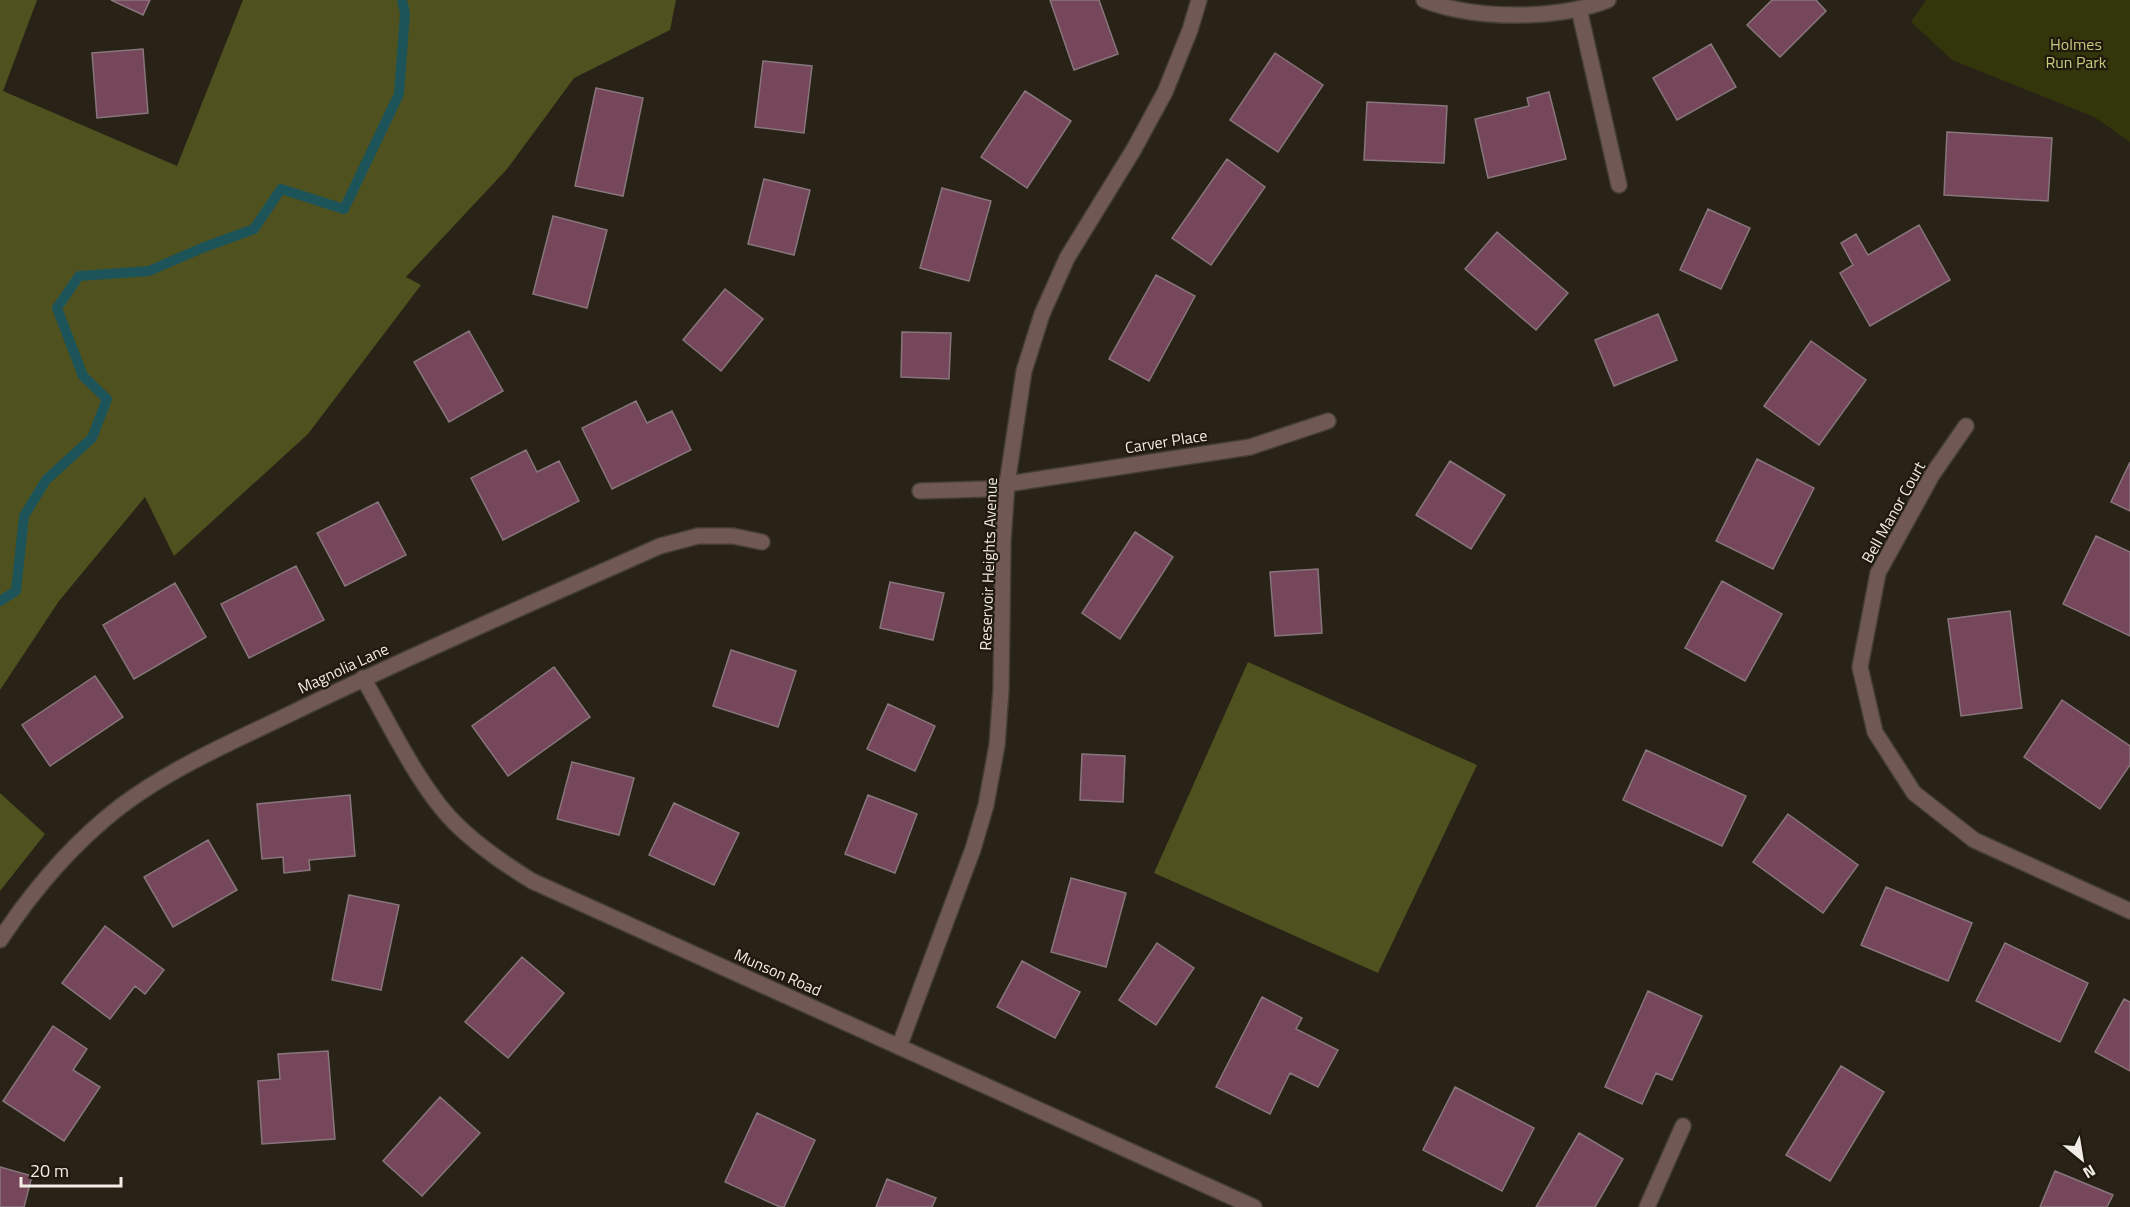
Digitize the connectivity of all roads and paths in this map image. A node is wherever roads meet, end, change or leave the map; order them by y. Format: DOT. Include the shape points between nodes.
graph roads {
  1 [pos="1198,0"];
  2 [pos="1424,0"];
  3 [pos="1608,0"];
  4 [pos="1579,9"];
  5 [pos="1619,185"];
  6 [pos="1328,421"];
  7 [pos="1966,426"];
  8 [pos="1007,484"];
  9 [pos="920,491"];
  10 [pos="762,542"];
  11 [pos="363,678"];
  12 [pos="2130,911"];
  13 [pos="0,940"];
  14 [pos="899,1047"];
  15 [pos="1683,1126"];
  16 [pos="1254,1207"];
  17 [pos="1647,1207"];
  1 -- 8 [label="street, Reservoir Heights Avenue" via="1165,92 1067,258 1042,314 1024,371"];
  2 -- 4 [label="street" via="1479,13 1528,15"];
  3 -- 4 [label="street"];
  4 -- 5 [label="street"];
  6 -- 8 [label="street, Carver Place" via="1250,447"];
  7 -- 12 [label="street, Bell Manor Court" via="1932,475 1878,573 1860,667 1875,732 1914,793 1974,840"];
  8 -- 9 [label="street, Carver Place" via="986,489"];
  8 -- 14 [label="street, Reservoir Heights Avenue" via="1001,690 992,775 973,849"];
  10 -- 11 [label="street, Magnolia Lane" via="733,536 698,536 660,546"];
  11 -- 13 [label="street, Magnolia Lane" via="174,771 121,806 74,847 35,891"];
  11 -- 14 [label="street, Munson Road" via="426,787 456,824 492,855 532,881"];
  14 -- 16 [label="street, Munson Road"];
  15 -- 17 [label="street"];
}
